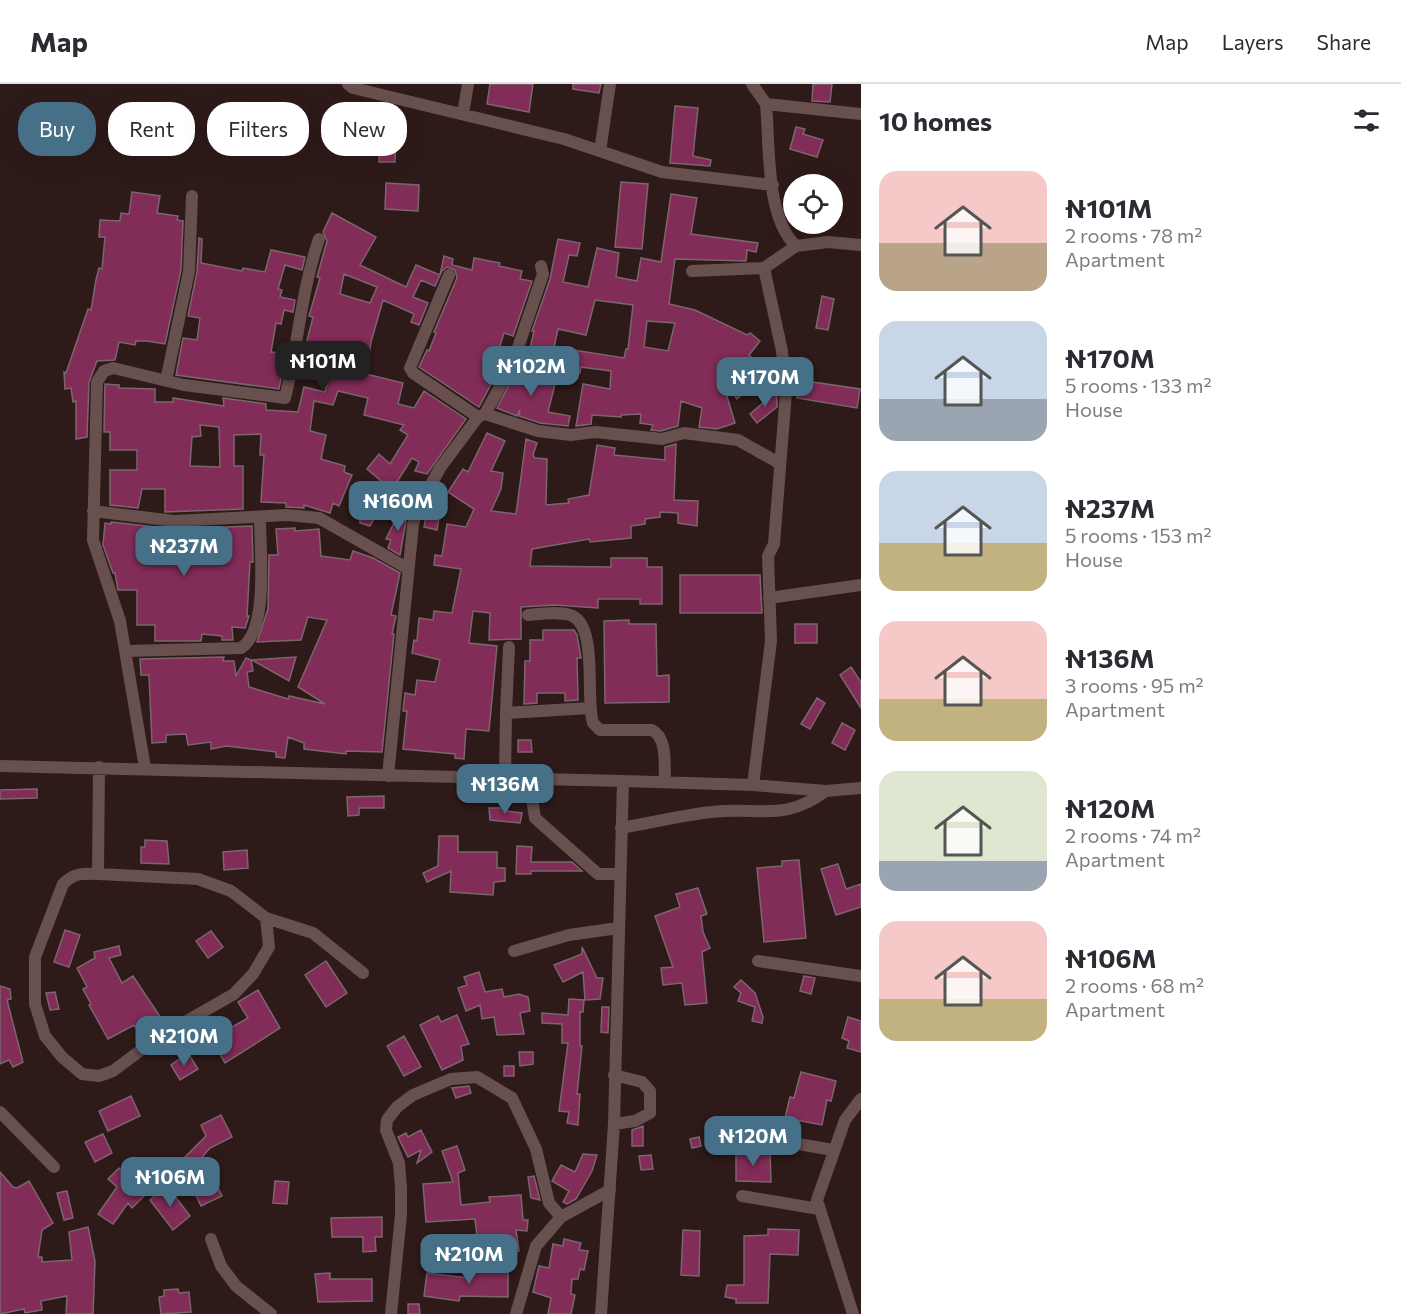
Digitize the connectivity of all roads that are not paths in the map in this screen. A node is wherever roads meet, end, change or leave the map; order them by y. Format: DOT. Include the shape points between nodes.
graph roads {
  1 [pos="348,84"];
  2 [pos="468,84"];
  3 [pos="610,84"];
  4 [pos="752,84"];
  5 [pos="766,104"];
  6 [pos="463,114"];
  7 [pos="861,114"];
  8 [pos="600,151"];
  9 [pos="772,185"];
  10 [pos="192,196"];
  11 [pos="319,239"];
  12 [pos="861,245"];
  13 [pos="796,246"];
  14 [pos="541,266"];
  15 [pos="764,268"];
  16 [pos="692,271"];
  17 [pos="449,275"];
  18 [pos="166,381"];
  19 [pos="481,416"];
  20 [pos="779,463"];
  21 [pos="93,511"];
  22 [pos="260,518"];
  23 [pos="407,568"];
  24 [pos="861,585"];
  25 [pos="770,598"];
  26 [pos="528,615"];
  27 [pos="509,646"];
  28 [pos="126,651"];
  29 [pos="590,708"];
  30 [pos="506,713"];
  31 [pos="0,766"];
  32 [pos="99,767"];
  33 [pos="145,768"];
  34 [pos="388,776"];
  35 [pos="505,779"];
  36 [pos="529,779"];
  37 [pos="623,781"];
  38 [pos="665,782"];
  39 [pos="753,785"];
  40 [pos="861,788"];
  41 [pos="826,791"];
  42 [pos="621,828"];
  43 [pos="98,874"];
  44 [pos="620,874"];
  45 [pos="266,918"];
  46 [pos="618,928"];
  47 [pos="514,951"];
  48 [pos="758,961"];
  49 [pos="363,973"];
  50 [pos="861,976"];
  51 [pos="614,1075"];
  52 [pos="861,1099"];
  53 [pos="0,1112"];
  54 [pos="614,1124"];
  55 [pos="781,1141"];
  56 [pos="833,1150"];
  57 [pos="54,1167"];
  58 [pos="610,1190"];
  59 [pos="742,1196"];
  60 [pos="819,1209"];
  61 [pos="561,1217"];
  62 [pos="211,1239"];
  63 [pos="271,1314"];
  64 [pos="391,1314"];
  65 [pos="516,1314"];
  66 [pos="601,1314"];
  67 [pos="852,1314"];
  1 -- 6 [label="street"];
  2 -- 6 [label="street"];
  3 -- 8 [label="street"];
  4 -- 5 [label="street"];
  5 -- 7 [label="street"];
  5 -- 9 [label="street"];
  6 -- 8 [label="street"];
  8 -- 9 [label="street" via="662,172"];
  9 -- 13 [label="street" via="778,220"];
  10 -- 18 [label="street" via="189,271"];
  11 -- 18 [label="street" via="311,262 285,398"];
  12 -- 13 [label="street" via="828,242"];
  13 -- 15 [label="street"];
  14 -- 19 [label="street" via="543,274 512,365"];
  15 -- 16 [label="street"];
  15 -- 20 [label="street" via="782,351 786,392"];
  17 -- 19 [label="street" via="410,368"];
  18 -- 21 [label="street" via="113,368 99,376"];
  19 -- 20 [label="street" via="571,435 595,432 662,439 684,434 738,440"];
  19 -- 23 [label="street" via="440,468 417,510"];
  20 -- 25 [label="street" via="774,544 768,556"];
  21 -- 22 [label="street" via="174,521"];
  21 -- 28 [label="street" via="93,540"];
  22 -- 23 [label="street" via="319,518"];
  22 -- 28 [label="street" via="258,625 250,643 241,648"];
  23 -- 34 [label="street"];
  24 -- 25 [label="street"];
  25 -- 39 [label="street" via="771,641"];
  26 -- 29 [label="street" via="569,614 583,627 587,634"];
  27 -- 30 [label="street"];
  28 -- 33 [label="street"];
  29 -- 30 [label="street"];
  29 -- 38 [label="street" via="593,723 600,730 659,733"];
  30 -- 35 [label="street"];
  31 -- 32 [label="street"];
  32 -- 33 [label="street"];
  32 -- 43 [label="street"];
  33 -- 34 [label="street"];
  34 -- 35 [label="street"];
  35 -- 36 [label="street"];
  36 -- 37 [label="street"];
  36 -- 44 [label="street" via="535,818 598,874"];
  37 -- 38 [label="street"];
  37 -- 42 [label="street"];
  38 -- 39 [label="street"];
  39 -- 41 [label="street"];
  40 -- 41 [label="street"];
  41 -- 42 [label="street" via="807,805 782,812 713,811"];
  42 -- 44 [label="street"];
  43 -- 45 [label="street" via="198,879 231,891"];
  43 -- 45 [label="street" via="70,876 63,884 35,957 37,1015 45,1035 82,1074 99,1076 113,1071 157,1038 234,994 253,974 269,947"];
  44 -- 46 [label="street"];
  45 -- 49 [label="street" via="313,933"];
  46 -- 47 [label="street" via="569,935"];
  46 -- 51 [label="street"];
  48 -- 50 [label="street"];
  51 -- 54 [label="street"];
  51 -- 54 [label="street" via="642,1082 650,1091 650,1113 644,1118"];
  52 -- 56 [label="street" via="845,1120"];
  53 -- 57 [label="street"];
  54 -- 58 [label="street"];
  55 -- 56 [label="street"];
  56 -- 60 [label="street" via="816,1200"];
  58 -- 61 [label="street"];
  58 -- 66 [label="street"];
  59 -- 60 [label="street"];
  60 -- 67 [label="street"];
  61 -- 64 [label="street" via="549,1203 536,1149 512,1098 477,1077 451,1079 413,1095 387,1120 386,1130 399,1163 401,1188"];
  61 -- 65 [label="street" via="536,1246"];
  62 -- 63 [label="street" via="221,1266 236,1286"];
}
